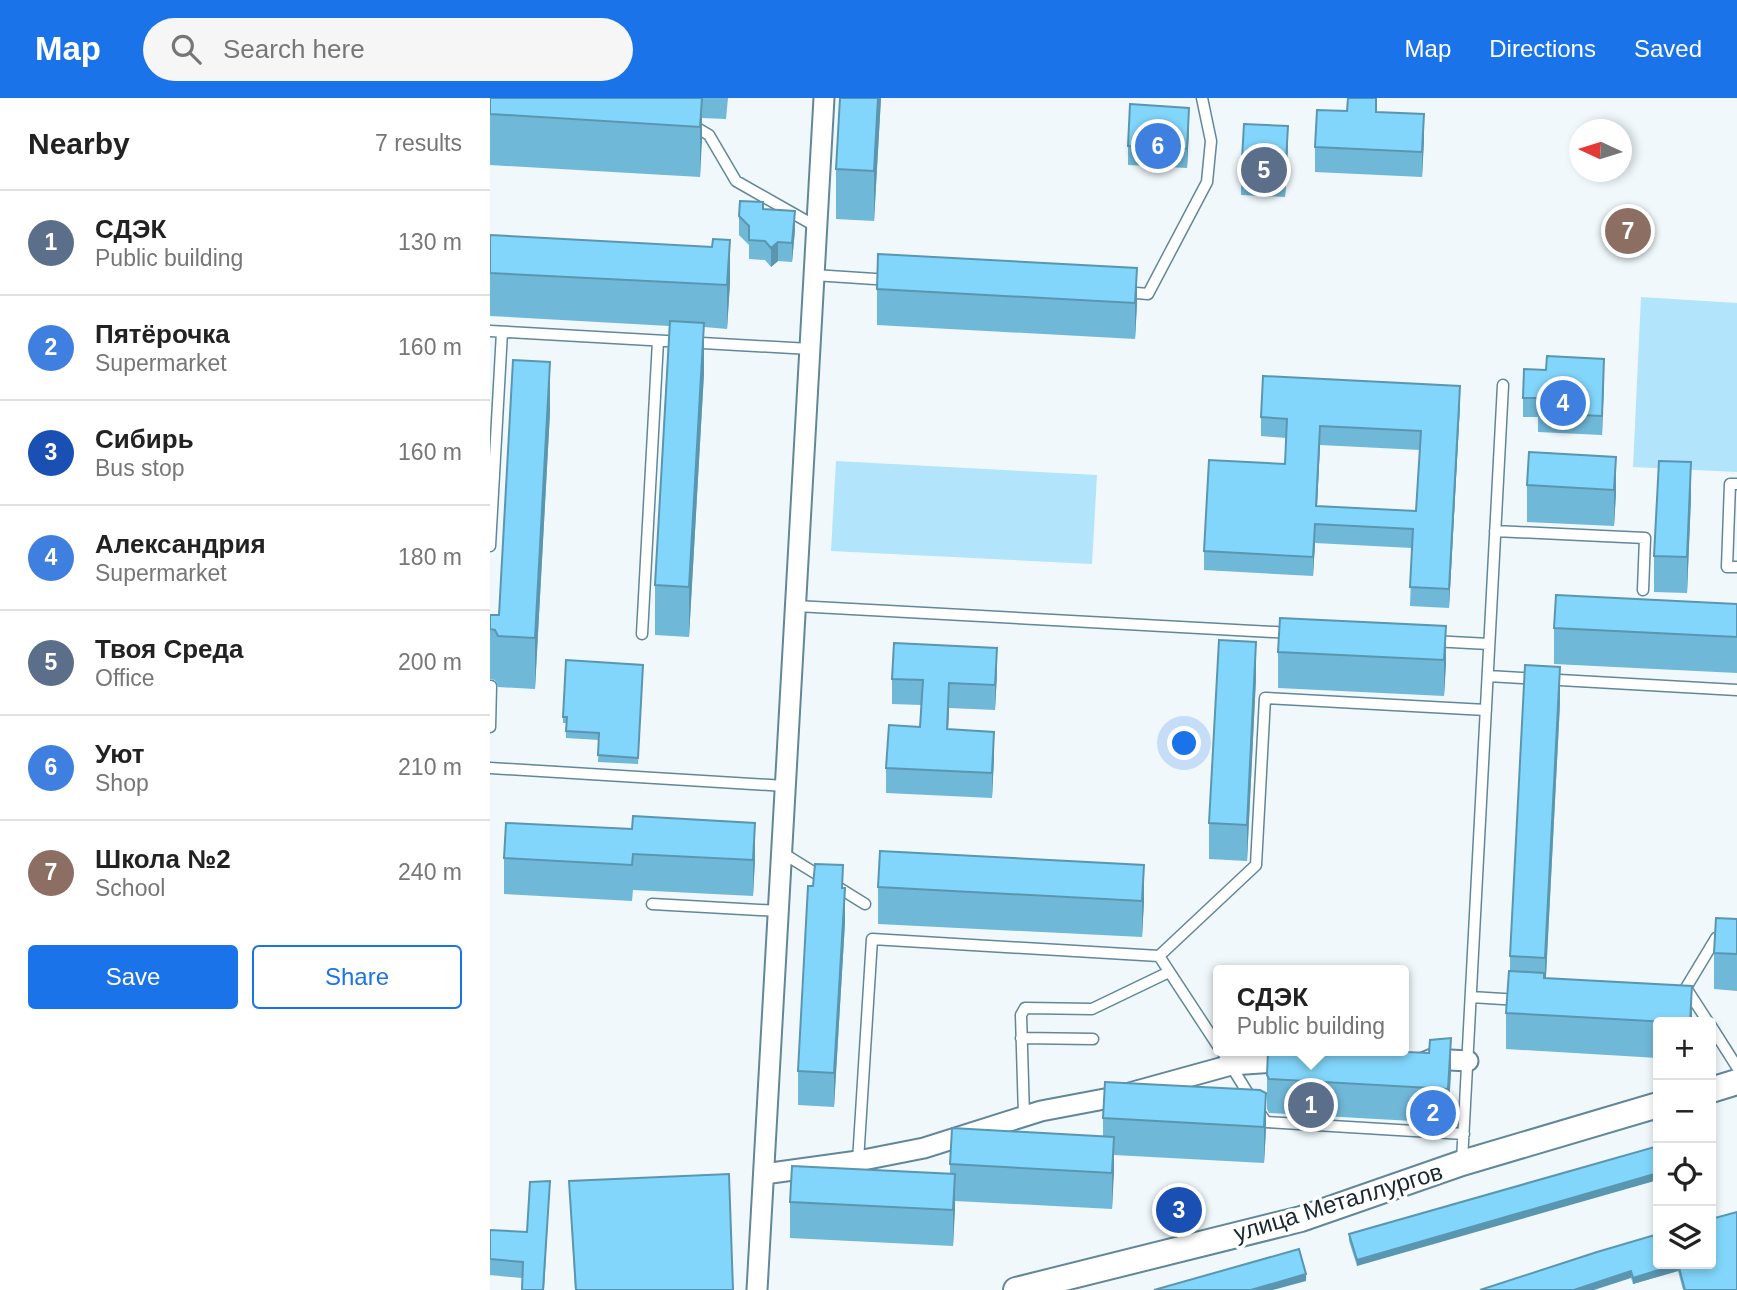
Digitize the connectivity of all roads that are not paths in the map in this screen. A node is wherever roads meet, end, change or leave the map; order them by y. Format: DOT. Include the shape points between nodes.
graph roads {
  1 [pos="824,98"];
  2 [pos="1202,98"];
  3 [pos="682,120"];
  4 [pos="817,227"];
  5 [pos="814,275"];
  6 [pos="898,280"];
  7 [pos="1106,291"];
  8 [pos="490,331"];
  9 [pos="502,332"];
  10 [pos="658,341"];
  11 [pos="810,349"];
  12 [pos="1503,386"];
  13 [pos="493,435"];
  14 [pos="1737,484"];
  15 [pos="1495,531"];
  16 [pos="490,546"];
  17 [pos="1737,567"];
  18 [pos="1643,590"];
  19 [pos="796,606"];
  20 [pos="642,634"];
  21 [pos="1309,634"];
  22 [pos="1420,640"];
  23 [pos="1489,644"];
  24 [pos="1488,676"];
  25 [pos="492,689"];
  26 [pos="1737,690"];
  27 [pos="1486,710"];
  28 [pos="490,727"];
  29 [pos="490,768"];
  30 [pos="785,786"];
  31 [pos="781,852"];
  32 [pos="652,904"];
  33 [pos="865,904"];
  34 [pos="778,911"];
  35 [pos="1737,939"];
  36 [pos="1159,956"];
  37 [pos="1169,972"];
  38 [pos="1686,988"];
  39 [pos="1471,997"];
  40 [pos="1524,1000"];
  41 [pos="1674,1009"];
  42 [pos="1705,1017"];
  43 [pos="1716,1034"];
  44 [pos="1021,1038"];
  45 [pos="1213,1038"];
  46 [pos="1093,1039"];
  47 [pos="1226,1058"];
  48 [pos="1311,1061"];
  49 [pos="1468,1061"];
  50 [pos="1407,1065"];
  51 [pos="1737,1067"];
  52 [pos="1737,1082"];
  53 [pos="1716,1088"];
  54 [pos="1653,1106"];
  55 [pos="1024,1116"];
  56 [pos="1464,1134"];
  57 [pos="858,1161"];
  58 [pos="1462,1163"];
  59 [pos="764,1174"];
  60 [pos="757,1290"];
  61 [pos="1016,1290"];
  1 -- 4 [label="street"];
  2 -- 7 [label="lane" via="1211,141 1207,182 1148,294"];
  3 -- 4 [label="lane" via="709,135 736,181"];
  4 -- 5 [label="street"];
  5 -- 6 [label="lane"];
  5 -- 11 [label="street"];
  8 -- 9 [label="lane"];
  9 -- 10 [label="lane"];
  9 -- 13 [label="lane"];
  10 -- 11 [label="lane"];
  10 -- 20 [label="lane"];
  11 -- 19 [label="street"];
  12 -- 15 [label="lane"];
  13 -- 16 [label="lane"];
  14 -- 17 [label="lane" via="1730,484 1727,567"];
  15 -- 18 [label="lane" via="1645,538"];
  15 -- 23 [label="lane"];
  19 -- 21 [label="lane"];
  19 -- 30 [label="street"];
  22 -- 23 [label="lane"];
  23 -- 24 [label="lane"];
  24 -- 26 [label="lane"];
  24 -- 27 [label="lane"];
  25 -- 28 [label="lane"];
  27 -- 36 [label="lane" via="1265,698 1256,865"];
  27 -- 39 [label="lane"];
  29 -- 30 [label="lane"];
  30 -- 31 [label="street"];
  31 -- 33 [label="lane"];
  31 -- 34 [label="street"];
  32 -- 34 [label="lane"];
  34 -- 59 [label="street"];
  35 -- 38 [label="lane" via="1716,937"];
  36 -- 37 [label="lane"];
  36 -- 57 [label="lane" via="872,939"];
  37 -- 44 [label="lane" via="1091,1009 1025,1008"];
  37 -- 45 [label="lane"];
  38 -- 41 [label="lane"];
  38 -- 42 [label="lane"];
  39 -- 40 [label="lane"];
  39 -- 49 [label="lane"];
  43 -- 51 [label="lane"];
  44 -- 46 [label="lane"];
  44 -- 55 [label="lane"];
  47 -- 48 [label="street"];
  47 -- 55 [label="street" via="1115,1097"];
  47 -- 56 [label="lane" via="1266,1122"];
  49 -- 50 [label="street" via="1432,1059"];
  49 -- 56 [label="lane"];
  52 -- 53 [label="street"];
  54 -- 58 [label="street, улица Металлургов"];
  55 -- 57 [label="street" via="924,1147"];
  56 -- 58 [label="lane"];
  57 -- 59 [label="street"];
  58 -- 61 [label="street, улица Металлургов" via="1301,1219"];
  59 -- 60 [label="street"];
}
